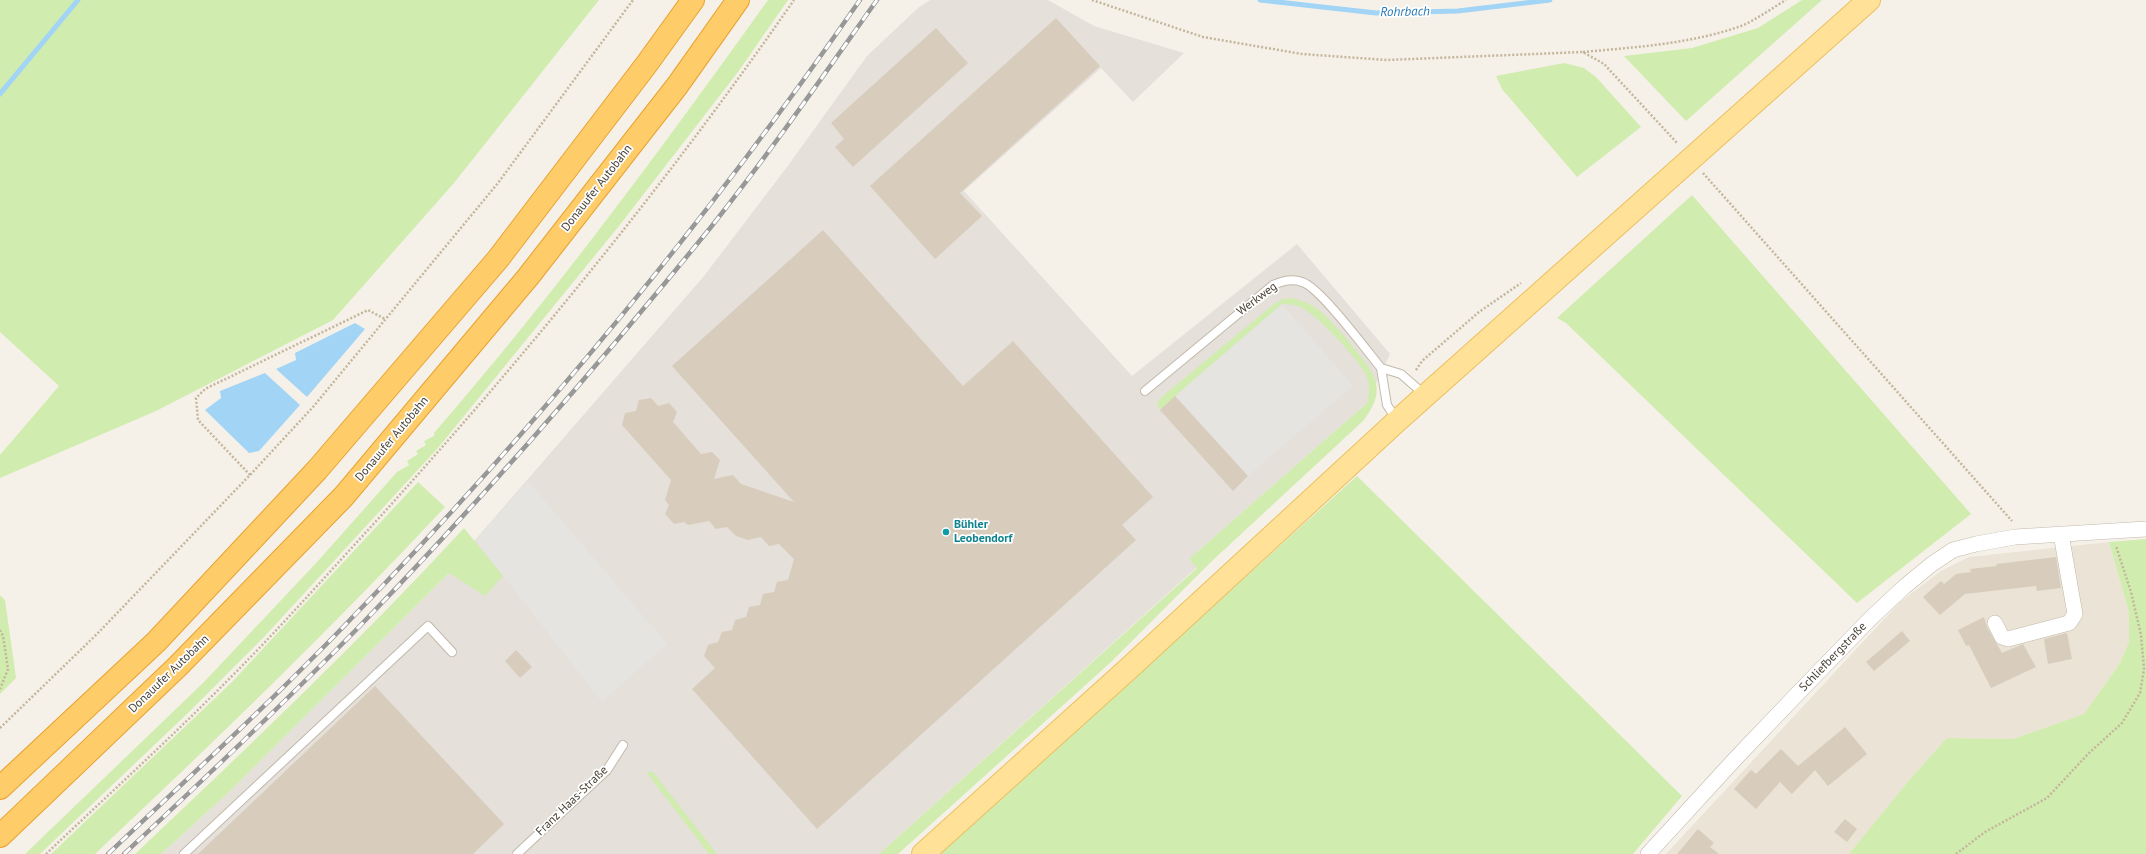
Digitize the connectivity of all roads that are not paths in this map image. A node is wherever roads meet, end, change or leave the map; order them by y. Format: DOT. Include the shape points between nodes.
graph roads {
  1 [pos="693,0"];
  2 [pos="738,0"];
  3 [pos="1869,0"];
  4 [pos="1381,368"];
  5 [pos="1145,391"];
  6 [pos="1425,395"];
  7 [pos="1397,421"];
  8 [pos="2146,529"];
  9 [pos="2062,534"];
  10 [pos="1995,623"];
  11 [pos="452,652"];
  12 [pos="623,745"];
  13 [pos="0,788"];
  14 [pos="0,836"];
  15 [pos="184,854"];
  16 [pos="517,854"];
  17 [pos="923,854"];
  18 [pos="1648,854"];
  1 -- 13 [label="highway" via="498,259 317,470 156,642"];
  2 -- 14 [label="highway, Donauufer Autobahn" via="677,86 528,277 344,496 178,666"];
  3 -- 6 [label="main road"];
  4 -- 5 [label="lane, Werkweg" via="1318,292 1307,284 1292,280 1272,285"];
  4 -- 6 [label="lane" via="1401,374"];
  4 -- 7 [label="lane" via="1387,405"];
  6 -- 7 [label="main road"];
  7 -- 17 [label="main road"];
  8 -- 9 [label="street, Schliefbergstraße"];
  9 -- 10 [label="street" via="2075,614 2069,623 2008,639 2002,637"];
  9 -- 18 [label="street, Schliefbergstraße" via="2015,537 1976,544 1953,550 1932,564 1904,587 1741,752"];
  11 -- 15 [label="lane" via="428,626"];
  12 -- 16 [label="lane, Franz Haas-Straße" via="607,770"];
}
